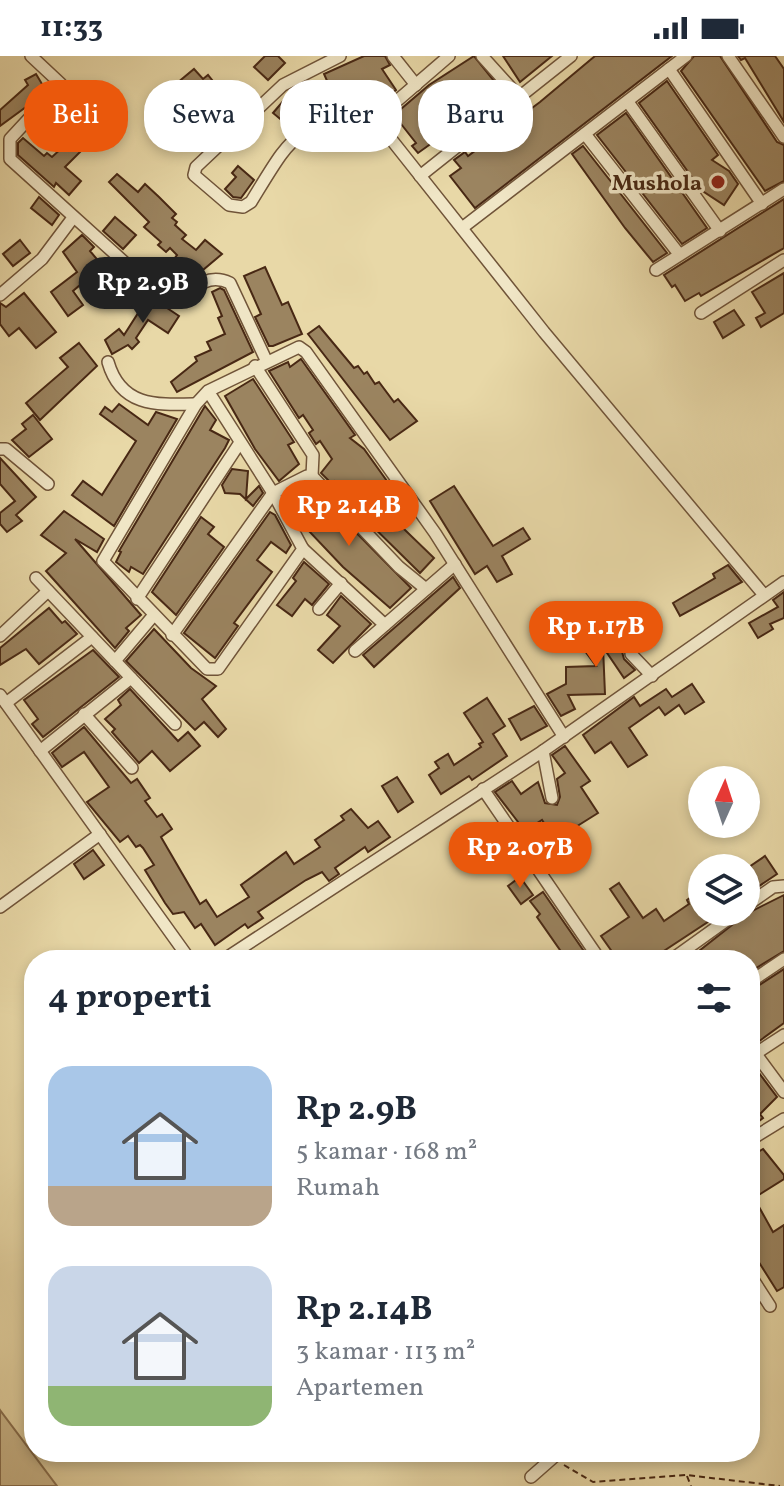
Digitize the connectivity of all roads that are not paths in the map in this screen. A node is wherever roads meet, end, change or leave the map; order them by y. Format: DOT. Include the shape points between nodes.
graph roads {
  1 [pos="31,56"];
  2 [pos="340,56"];
  3 [pos="393,56"];
  4 [pos="449,56"];
  5 [pos="482,56"];
  6 [pos="571,56"];
  7 [pos="686,56"];
  8 [pos="728,56"];
  9 [pos="669,69"];
  10 [pos="293,80"];
  11 [pos="504,80"];
  12 [pos="416,85"];
  13 [pos="533,87"];
  14 [pos="280,88"];
  15 [pos="402,98"];
  16 [pos="628,102"];
  17 [pos="585,134"];
  18 [pos="784,137"];
  19 [pos="280,152"];
  20 [pos="401,152"];
  21 [pos="451,152"];
  22 [pos="420,176"];
  23 [pos="784,189"];
  24 [pos="762,204"];
  25 [pos="72,219"];
  26 [pos="462,228"];
  27 [pos="720,231"];
  28 [pos="679,254"];
  29 [pos="784,260"];
  30 [pos="656,270"];
  31 [pos="0,295"];
  32 [pos="701,313"];
  33 [pos="108,362"];
  34 [pos="260,363"];
  35 [pos="208,391"];
  36 [pos="196,404"];
  37 [pos="239,444"];
  38 [pos="0,449"];
  39 [pos="312,476"];
  40 [pos="48,484"];
  41 [pos="273,493"];
  42 [pos="303,549"];
  43 [pos="455,564"];
  44 [pos="36,578"];
  45 [pos="784,582"];
  46 [pos="341,583"];
  47 [pos="426,589"];
  48 [pos="48,591"];
  49 [pos="764,595"];
  50 [pos="137,599"];
  51 [pos="319,609"];
  52 [pos="153,616"];
  53 [pos="385,625"];
  54 [pos="172,635"];
  55 [pos="0,636"];
  56 [pos="92,637"];
  57 [pos="355,651"];
  58 [pos="631,654"];
  59 [pos="115,661"];
  60 [pos="652,676"];
  61 [pos="131,678"];
  62 [pos="3,699"];
  63 [pos="84,714"];
  64 [pos="175,724"];
  65 [pos="564,737"];
  66 [pos="40,751"];
  67 [pos="543,751"];
  68 [pos="132,768"];
  69 [pos="483,789"];
  70 [pos="552,798"];
  71 [pos="100,834"];
  72 [pos="784,886"];
  73 [pos="760,896"];
  74 [pos="0,907"];
  75 [pos="720,926"];
  76 [pos="183,950"];
  77 [pos="238,950"];
  78 [pos="593,950"];
  79 [pos="688,950"];
  80 [pos="784,959"];
  81 [pos="760,975"];
  82 [pos="784,1035"];
  83 [pos="760,1047"];
  84 [pos="760,1059"];
  85 [pos="784,1092"];
  86 [pos="784,1119"];
  87 [pos="760,1134"];
  88 [pos="760,1290"];
  89 [pos="770,1306"];
  90 [pos="548,1462"];
  91 [pos="531,1477"];
  1 -- 25 [label="street" via="61,84 26,118 10,139 8,152 19,171"];
  2 -- 10 [label="street"];
  3 -- 12 [label="street"];
  4 -- 12 [label="street"];
  5 -- 11 [label="street"];
  6 -- 13 [label="street"];
  7 -- 9 [label="street"];
  8 -- 18 [label="street"];
  9 -- 16 [label="street"];
  9 -- 24 [label="street"];
  12 -- 15 [label="street"];
  14 -- 19 [label="street" via="196,167 194,175 229,205 243,207"];
  16 -- 17 [label="street"];
  16 -- 27 [label="street"];
  17 -- 26 [label="street"];
  17 -- 28 [label="street"];
  20 -- 22 [label="street"];
  21 -- 22 [label="street"];
  22 -- 26 [label="street"];
  23 -- 24 [label="street"];
  24 -- 27 [label="street"];
  25 -- 31 [label="street" via="42,259"];
  25 -- 34 [label="street" via="165,299 181,300 213,279 230,283"];
  26 -- 49 [label="street"];
  27 -- 28 [label="street"];
  28 -- 30 [label="street"];
  29 -- 32 [label="street"];
  33 -- 36 [label="street" via="126,394 152,404"];
  34 -- 35 [label="street"];
  34 -- 39 [label="street" via="313,455"];
  34 -- 43 [label="street" via="290,349 306,352"];
  35 -- 36 [label="street"];
  35 -- 37 [label="street"];
  36 -- 50 [label="street" via="104,556 105,567"];
  37 -- 41 [label="street"];
  37 -- 50 [label="street"];
  38 -- 40 [label="street"];
  39 -- 41 [label="street"];
  39 -- 47 [label="street"];
  41 -- 42 [label="street"];
  41 -- 54 [label="street"];
  42 -- 46 [label="street"];
  42 -- 54 [label="street" via="218,669 207,669"];
  43 -- 47 [label="street"];
  43 -- 65 [label="street"];
  44 -- 48 [label="street"];
  45 -- 49 [label="street"];
  46 -- 51 [label="street"];
  46 -- 53 [label="street"];
  47 -- 53 [label="street"];
  48 -- 55 [label="street"];
  48 -- 56 [label="street"];
  49 -- 60 [label="street"];
  50 -- 52 [label="street"];
  52 -- 54 [label="street"];
  52 -- 59 [label="street"];
  53 -- 57 [label="street"];
  56 -- 59 [label="street"];
  56 -- 62 [label="street"];
  58 -- 60 [label="street"];
  59 -- 61 [label="street"];
  60 -- 65 [label="street"];
  61 -- 63 [label="street"];
  61 -- 64 [label="street"];
  62 -- 66 [label="street"];
  63 -- 66 [label="street"];
  63 -- 68 [label="street"];
  65 -- 67 [label="street"];
  66 -- 71 [label="street"];
  67 -- 69 [label="street"];
  67 -- 70 [label="street"];
  69 -- 77 [label="street"];
  69 -- 78 [label="street"];
  71 -- 74 [label="street"];
  71 -- 76 [label="street"];
  72 -- 73 [label="street"];
  75 -- 79 [label="street"];
  80 -- 81 [label="street"];
  82 -- 83 [label="street"];
  84 -- 85 [label="street"];
  86 -- 87 [label="street"];
  88 -- 89 [label="street"];
  90 -- 91 [label="street"];
}
